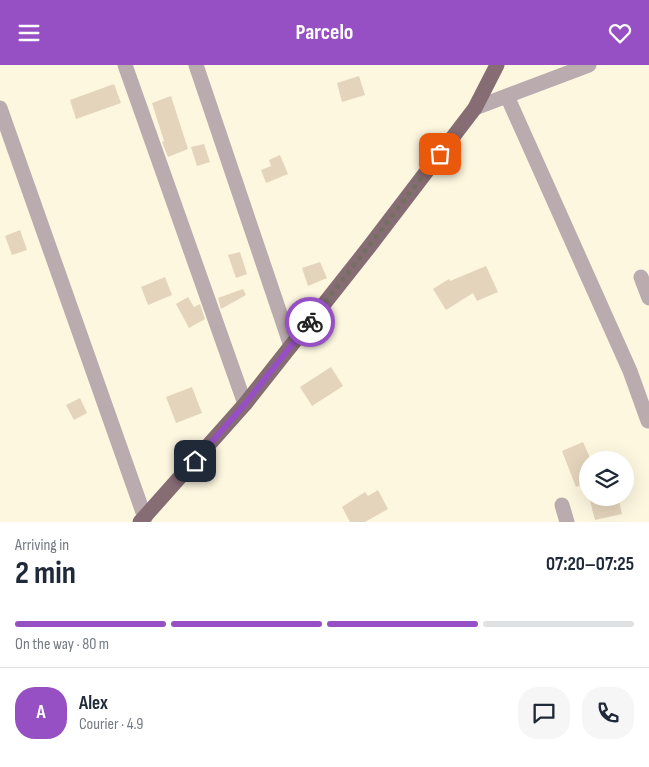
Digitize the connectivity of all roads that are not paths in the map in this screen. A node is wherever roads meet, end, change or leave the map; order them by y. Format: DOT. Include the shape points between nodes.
graph roads {
  1 [pos="125,65"];
  2 [pos="196,65"];
  3 [pos="497,65"];
  4 [pos="590,65"];
  5 [pos="507,96"];
  6 [pos="0,108"];
  7 [pos="475,108"];
  8 [pos="0,132"];
  9 [pos="641,277"];
  10 [pos="649,297"];
  11 [pos="291,346"];
  12 [pos="245,404"];
  13 [pos="648,421"];
  14 [pos="562,505"];
  15 [pos="141,521"];
  16 [pos="567,522"];
  1 -- 12 [label="street"];
  2 -- 11 [label="street"];
  3 -- 7 [label="main road"];
  4 -- 5 [label="street"];
  5 -- 7 [label="street"];
  5 -- 13 [label="street" via="626,363"];
  6 -- 15 [label="street"];
  7 -- 11 [label="main road"];
  8 -- 15 [label="street"];
  9 -- 10 [label="street"];
  11 -- 12 [label="main road"];
  12 -- 15 [label="main road"];
  14 -- 16 [label="street"];
}
